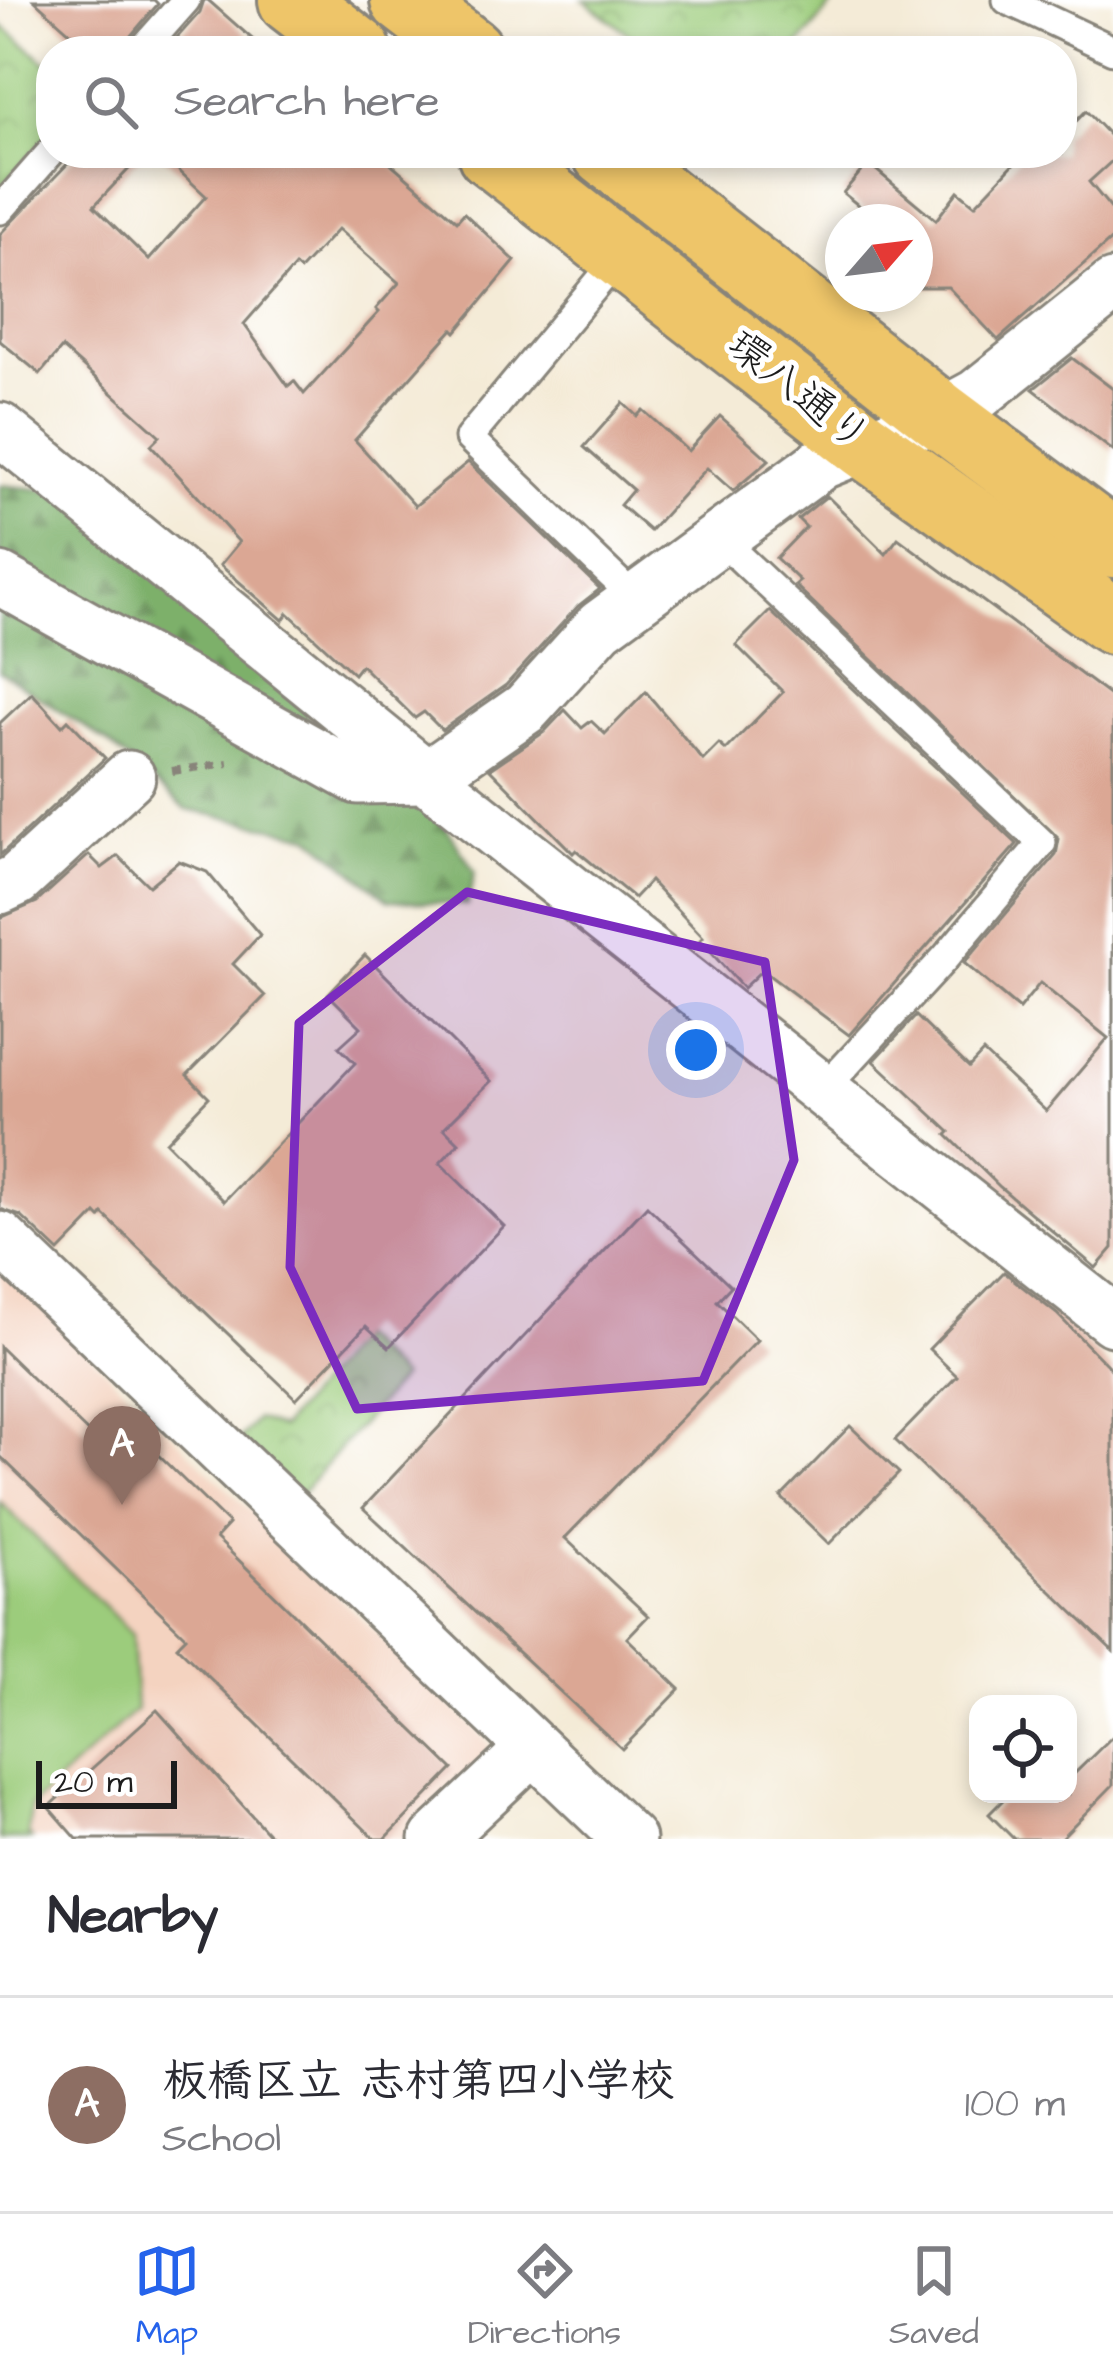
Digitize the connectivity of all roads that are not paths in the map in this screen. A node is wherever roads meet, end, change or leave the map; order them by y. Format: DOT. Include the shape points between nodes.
graph roads {
  1 [pos="186,0"];
  2 [pos="292,0"];
  3 [pos="404,0"];
  4 [pos="1007,0"];
  5 [pos="154,36"];
  6 [pos="339,36"];
  7 [pos="451,36"];
  8 [pos="1113,50"];
  9 [pos="37,168"];
  10 [pos="510,168"];
  11 [pos="625,168"];
  12 [pos="0,210"];
  13 [pos="622,254"];
  14 [pos="1113,286"];
  15 [pos="940,415"];
  16 [pos="0,429"];
  17 [pos="864,444"];
  18 [pos="721,540"];
  19 [pos="1113,544"];
  20 [pos="0,579"];
  21 [pos="637,600"];
  22 [pos="1113,621"];
  23 [pos="129,777"];
  24 [pos="427,777"];
  25 [pos="0,888"];
  26 [pos="823,1090"];
  27 [pos="0,1238"];
  28 [pos="1109,1309"];
  29 [pos="533,1748"];
  30 [pos="436,1839"];
  31 [pos="629,1839"];
  1 -- 5 [label="lane"];
  2 -- 6 [label="main road"];
  3 -- 7 [label="main road"];
  4 -- 8 [label="lane"];
  9 -- 12 [label="lane"];
  10 -- 13 [label="main road, 環八通り"];
  11 -- 15 [label="main road, 環八通り"];
  13 -- 17 [label="main road, 環八通り"];
  13 -- 21 [label="lane" via="469,438"];
  14 -- 15 [label="street" via="977,395"];
  15 -- 17 [label="street"];
  15 -- 19 [label="main road, 環八通り"];
  16 -- 24 [label="street"];
  17 -- 18 [label="street" via="822,463"];
  17 -- 22 [label="main road, 環八通り"];
  18 -- 21 [label="street"];
  18 -- 26 [label="lane" via="1042,843"];
  20 -- 24 [label="street" via="358,778"];
  21 -- 24 [label="street" via="601,626 526,708"];
  23 -- 25 [label="street"];
  24 -- 26 [label="street"];
  26 -- 28 [label="street"];
  27 -- 29 [label="street"];
  29 -- 30 [label="street"];
  29 -- 31 [label="street"];
}
